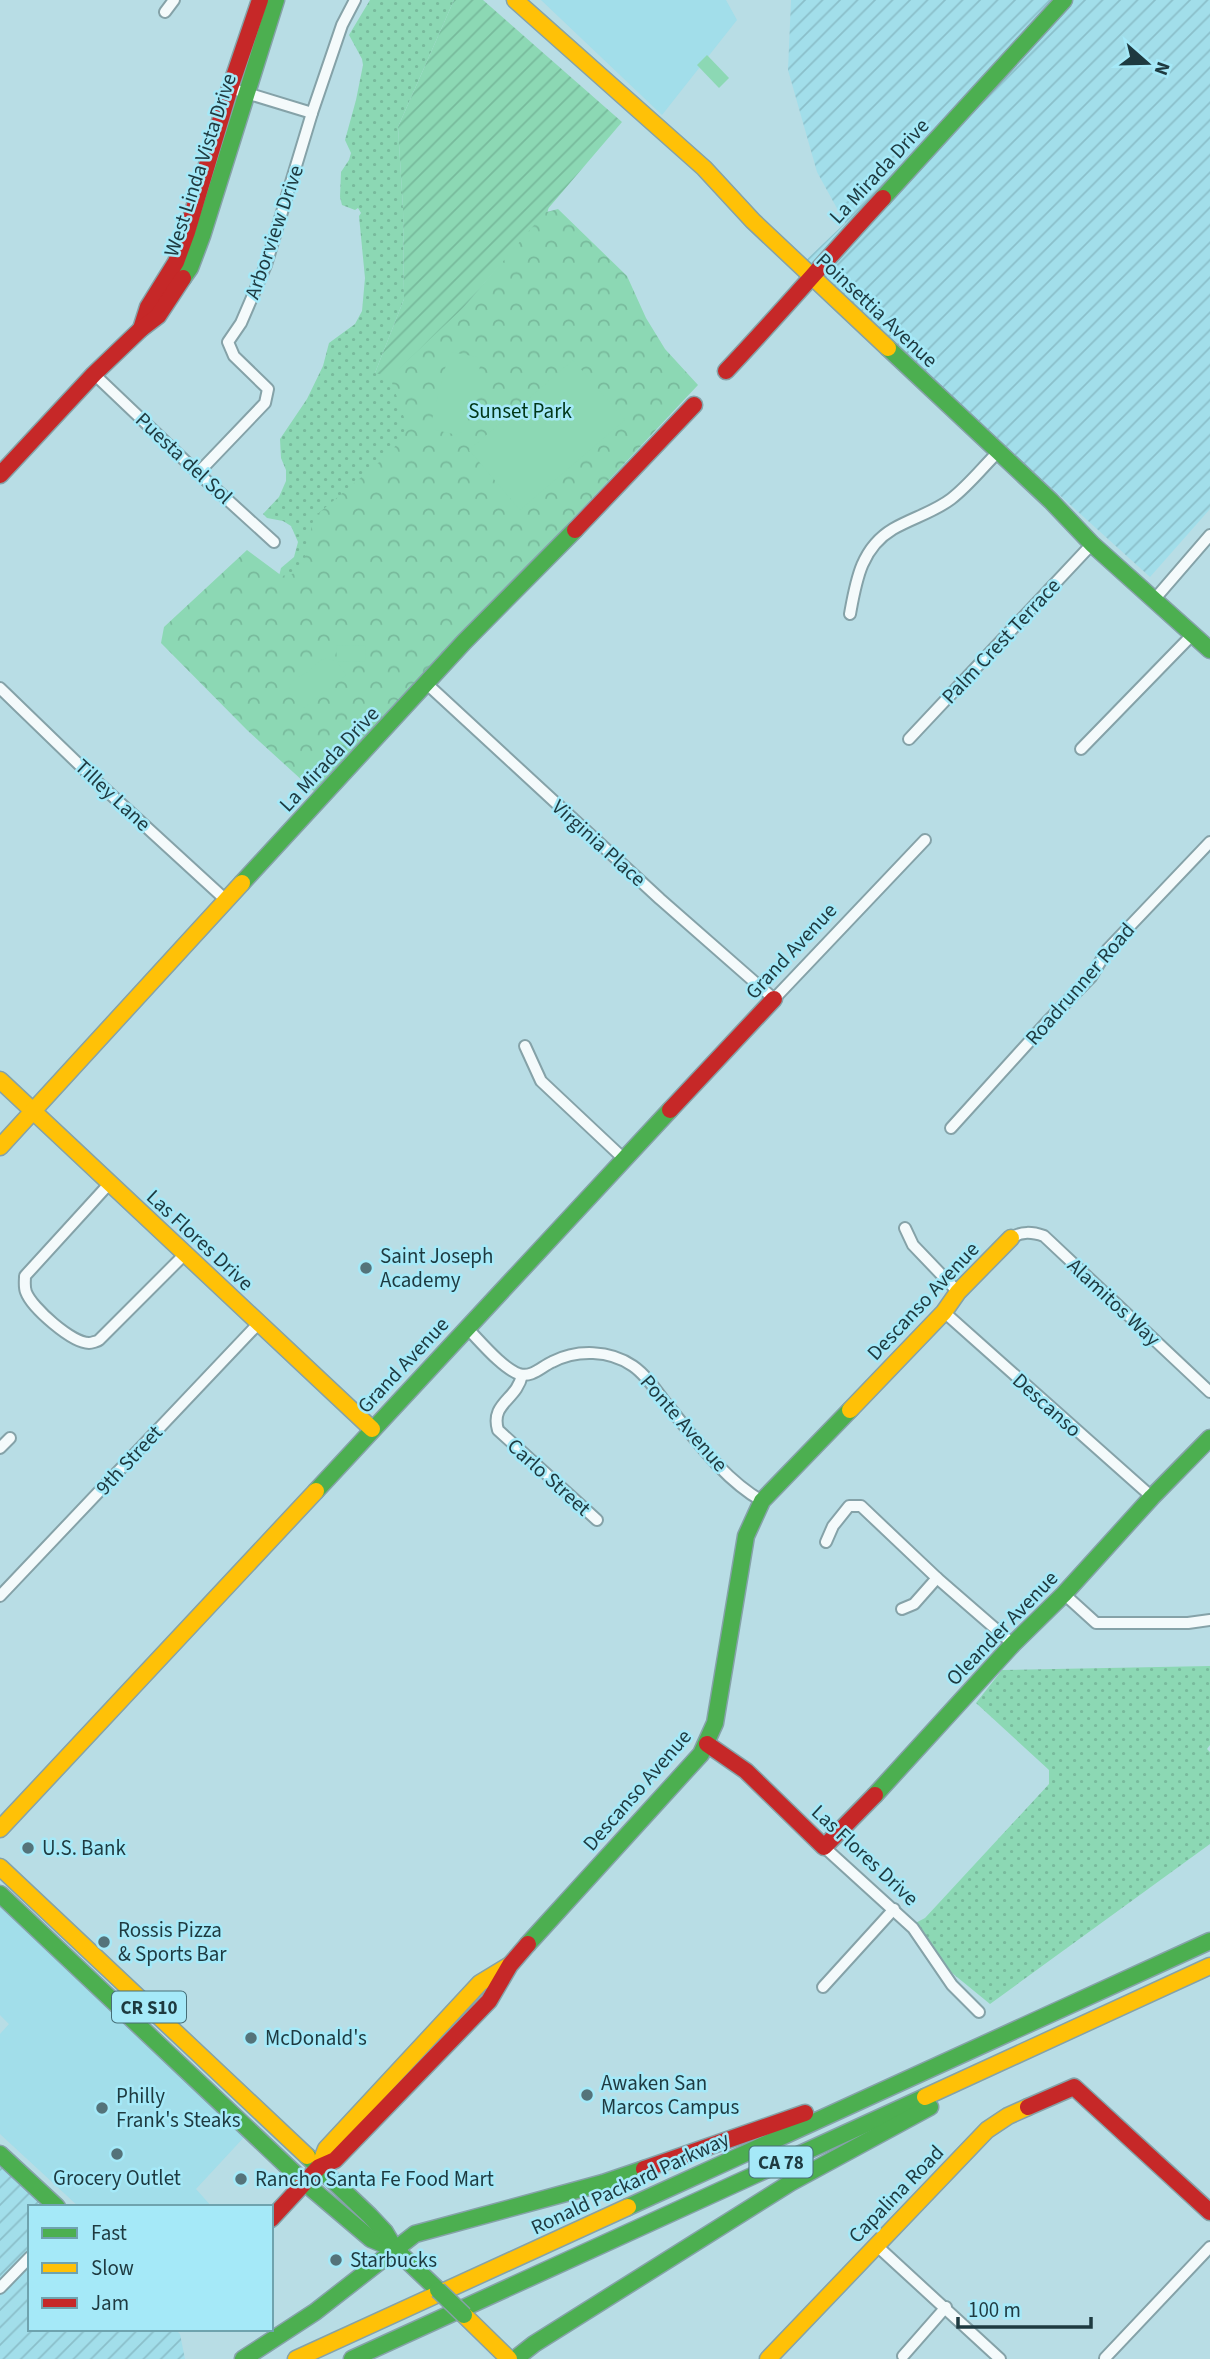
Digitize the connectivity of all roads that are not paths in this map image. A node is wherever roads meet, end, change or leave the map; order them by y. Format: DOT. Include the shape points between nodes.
graph roads {
  1 [pos="174,0"];
  2 [pos="260,0"];
  3 [pos="276,0"];
  4 [pos="355,0"];
  5 [pos="515,0"];
  6 [pos="1057,2"];
  7 [pos="165,12"];
  8 [pos="230,88"];
  9 [pos="247,94"];
  10 [pos="312,113"];
  11 [pos="811,276"];
  12 [pos="141,329"];
  13 [pos="726,371"];
  14 [pos="94,374"];
  15 [pos="694,405"];
  16 [pos="998,452"];
  17 [pos="198,473"];
  18 [pos="0,475"];
  19 [pos="1210,535"];
  20 [pos="274,542"];
  21 [pos="1092,544"];
  22 [pos="1153,601"];
  23 [pos="850,614"];
  24 [pos="1193,634"];
  25 [pos="1210,650"];
  26 [pos="427,684"];
  27 [pos="0,688"];
  28 [pos="909,739"];
  29 [pos="1081,749"];
  30 [pos="925,840"];
  31 [pos="1210,842"];
  32 [pos="227,901"];
  33 [pos="774,999"];
  34 [pos="525,1046"];
  35 [pos="0,1080"];
  36 [pos="32,1112"];
  37 [pos="951,1128"];
  38 [pos="0,1147"];
  39 [pos="624,1159"];
  40 [pos="109,1184"];
  41 [pos="905,1228"];
  42 [pos="1011,1238"];
  43 [pos="185,1254"];
  44 [pos="958,1292"];
  45 [pos="944,1311"];
  46 [pos="258,1324"];
  47 [pos="467,1328"];
  48 [pos="522,1375"];
  49 [pos="1210,1392"];
  50 [pos="372,1429"];
  51 [pos="10,1438"];
  52 [pos="1210,1438"];
  53 [pos="0,1448"];
  54 [pos="1152,1497"];
  55 [pos="762,1501"];
  56 [pos="597,1520"];
  57 [pos="826,1542"];
  58 [pos="937,1578"];
  59 [pos="1065,1594"];
  60 [pos="0,1596"];
  61 [pos="902,1609"];
  62 [pos="1210,1620"];
  63 [pos="1013,1644"];
  64 [pos="707,1744"];
  65 [pos="0,1829"];
  66 [pos="824,1847"];
  67 [pos="0,1867"];
  68 [pos="0,1894"];
  69 [pos="894,1909"];
  70 [pos="45,1937"];
  71 [pos="1210,1941"];
  72 [pos="81,1943"];
  73 [pos="1210,1966"];
  74 [pos="823,1987"];
  75 [pos="979,2012"];
  76 [pos="1057,2037"];
  77 [pos="850,2106"];
  78 [pos="0,2154"];
  79 [pos="319,2167"];
  80 [pos="305,2183"];
  81 [pos="55,2205"];
  82 [pos="1210,2213"];
  83 [pos="273,2217"];
  84 [pos="876,2245"];
  85 [pos="1210,2247"];
  86 [pos="395,2249"];
  87 [pos="28,2259"];
  88 [pos="0,2288"];
  89 [pos="946,2307"];
  90 [pos="432,2323"];
  91 [pos="903,2356"];
  92 [pos="1105,2358"];
  93 [pos="243,2359"];
  94 [pos="296,2359"];
  95 [pos="352,2359"];
  96 [pos="366,2359"];
  97 [pos="509,2359"];
  98 [pos="515,2359"];
  99 [pos="768,2359"];
  100 [pos="1000,2359"];
  1 -- 7 [label="street"];
  2 -- 8 [label="main road, West Linda Vista Drive"];
  3 -- 9 [label="main road, West Linda Vista Drive"];
  4 -- 10 [label="street, Arborview Drive"];
  5 -- 11 [label="main road, Poinsettia Avenue" via="704,168"];
  6 -- 11 [label="main road, La Mirada Drive"];
  8 -- 9 [label="street"];
  8 -- 12 [label="main road, West Linda Vista Drive" via="179,252"];
  9 -- 10 [label="street"];
  9 -- 12 [label="main road, West Linda Vista Drive" via="190,268 158,316"];
  10 -- 17 [label="street, Arborview Drive" via="267,265 228,342 234,356 268,389 265,403"];
  11 -- 13 [label="main road, La Mirada Drive"];
  11 -- 16 [label="main road, Poinsettia Avenue"];
  12 -- 14 [label="main road, West Linda Vista Drive"];
  14 -- 17 [label="street, Puesta del Sol"];
  14 -- 18 [label="main road, West Linda Vista Drive"];
  15 -- 26 [label="main road, La Mirada Drive"];
  16 -- 21 [label="main road, Poinsettia Avenue"];
  16 -- 23 [label="street" via="953,498 893,529 869,551 859,570"];
  17 -- 20 [label="street, Puesta del Sol"];
  19 -- 22 [label="street"];
  21 -- 22 [label="main road, Poinsettia Avenue"];
  21 -- 28 [label="street, Palm Crest Terrace"];
  22 -- 24 [label="main road, Poinsettia Avenue"];
  24 -- 25 [label="main road, Poinsettia Avenue"];
  24 -- 29 [label="street"];
  26 -- 32 [label="main road, La Mirada Drive"];
  26 -- 33 [label="street, Virginia Place"];
  27 -- 32 [label="street, Tilley Lane"];
  30 -- 33 [label="street, Grand Avenue"];
  31 -- 37 [label="street, Roadrunner Road"];
  32 -- 36 [label="main road, La Mirada Drive"];
  33 -- 39 [label="main road, Grand Avenue"];
  34 -- 39 [label="street" via="541,1081"];
  35 -- 36 [label="main road, Las Flores Drive"];
  36 -- 38 [label="main road, La Mirada Drive"];
  36 -- 40 [label="main road, Las Flores Drive"];
  39 -- 47 [label="main road, Grand Avenue"];
  40 -- 43 [label="main road, Las Flores Drive"];
  40 -- 43 [label="street" via="25,1276 27,1295 45,1316 74,1340 99,1340"];
  41 -- 44 [label="street" via="913,1245"];
  42 -- 44 [label="main road, Descanso Avenue"];
  42 -- 49 [label="street, Alamitos Way" via="1033,1232 1044,1236"];
  43 -- 46 [label="main road, Las Flores Drive"];
  44 -- 45 [label="main road, Descanso Avenue"];
  45 -- 54 [label="street, Descanso"];
  45 -- 55 [label="main road, Descanso Avenue"];
  46 -- 50 [label="main road, Las Flores Drive"];
  46 -- 60 [label="street, 9th Street"];
  47 -- 48 [label="street"];
  47 -- 50 [label="main road, Grand Avenue"];
  48 -- 55 [label="street, Ponte Avenue" via="575,1353 610,1355 633,1366 711,1457"];
  48 -- 56 [label="street, Carlo Street" via="510,1399 498,1410 495,1420 502,1434"];
  50 -- 65 [label="main road, Grand Avenue"];
  51 -- 53 [label="street"];
  52 -- 54 [label="main road, Oleander Avenue"];
  54 -- 59 [label="main road, Oleander Avenue"];
  55 -- 64 [label="main road, Descanso Avenue" via="746,1536 715,1723"];
  57 -- 58 [label="street" via="849,1506 861,1506"];
  58 -- 61 [label="street" via="914,1604"];
  58 -- 63 [label="street"];
  59 -- 62 [label="street" via="1096,1623"];
  59 -- 63 [label="main road, Oleander Avenue"];
  63 -- 66 [label="main road, Oleander Avenue"];
  64 -- 66 [label="main road, Las Flores Drive" via="746,1772"];
  64 -- 79 [label="main road, Descanso Avenue" via="510,1965 489,2001 335,2160"];
  66 -- 69 [label="street, Las Flores Drive"];
  67 -- 72 [label="main road, CR S10"];
  68 -- 70 [label="main road, CR S10"];
  69 -- 74 [label="street"];
  69 -- 75 [label="street, Las Flores Drive" via="913,1928 952,1985"];
  70 -- 72 [label="main road" via="74,1946"];
  70 -- 80 [label="main road, CR S10"];
  71 -- 77 [label="main road, Ronald Packard Parkway / CA 78"];
  72 -- 79 [label="main road, CR S10"];
  73 -- 76 [label="main road, Ronald Packard Parkway / CA 78"];
  76 -- 90 [label="main road, Ronald Packard Parkway / CA 78"];
  76 -- 98 [label="main road" via="790,2183"];
  77 -- 86 [label="main road" via="819,2108 603,2183 415,2234"];
  77 -- 94 [label="main road, Ronald Packard Parkway / CA 78"];
  78 -- 81 [label="main road"];
  79 -- 80 [label="main road, Descanso Avenue"];
  79 -- 86 [label="main road, CR S10" via="385,2232"];
  80 -- 83 [label="main road, Descanso Avenue"];
  80 -- 86 [label="main road, CR S10" via="371,2239"];
  82 -- 84 [label="main road, Capalina Road" via="1074,2087 987,2130"];
  84 -- 89 [label="street"];
  84 -- 99 [label="main road, Capalina Road"];
  85 -- 92 [label="street"];
  86 -- 93 [label="main road" via="315,2312"];
  86 -- 97 [label="main road, CR S10, bridge"];
  87 -- 88 [label="street"];
  89 -- 91 [label="street"];
  89 -- 100 [label="street"];
  90 -- 95 [label="main road, Ronald Packard Parkway / CA 78"];
  90 -- 96 [label="main road"];
}
